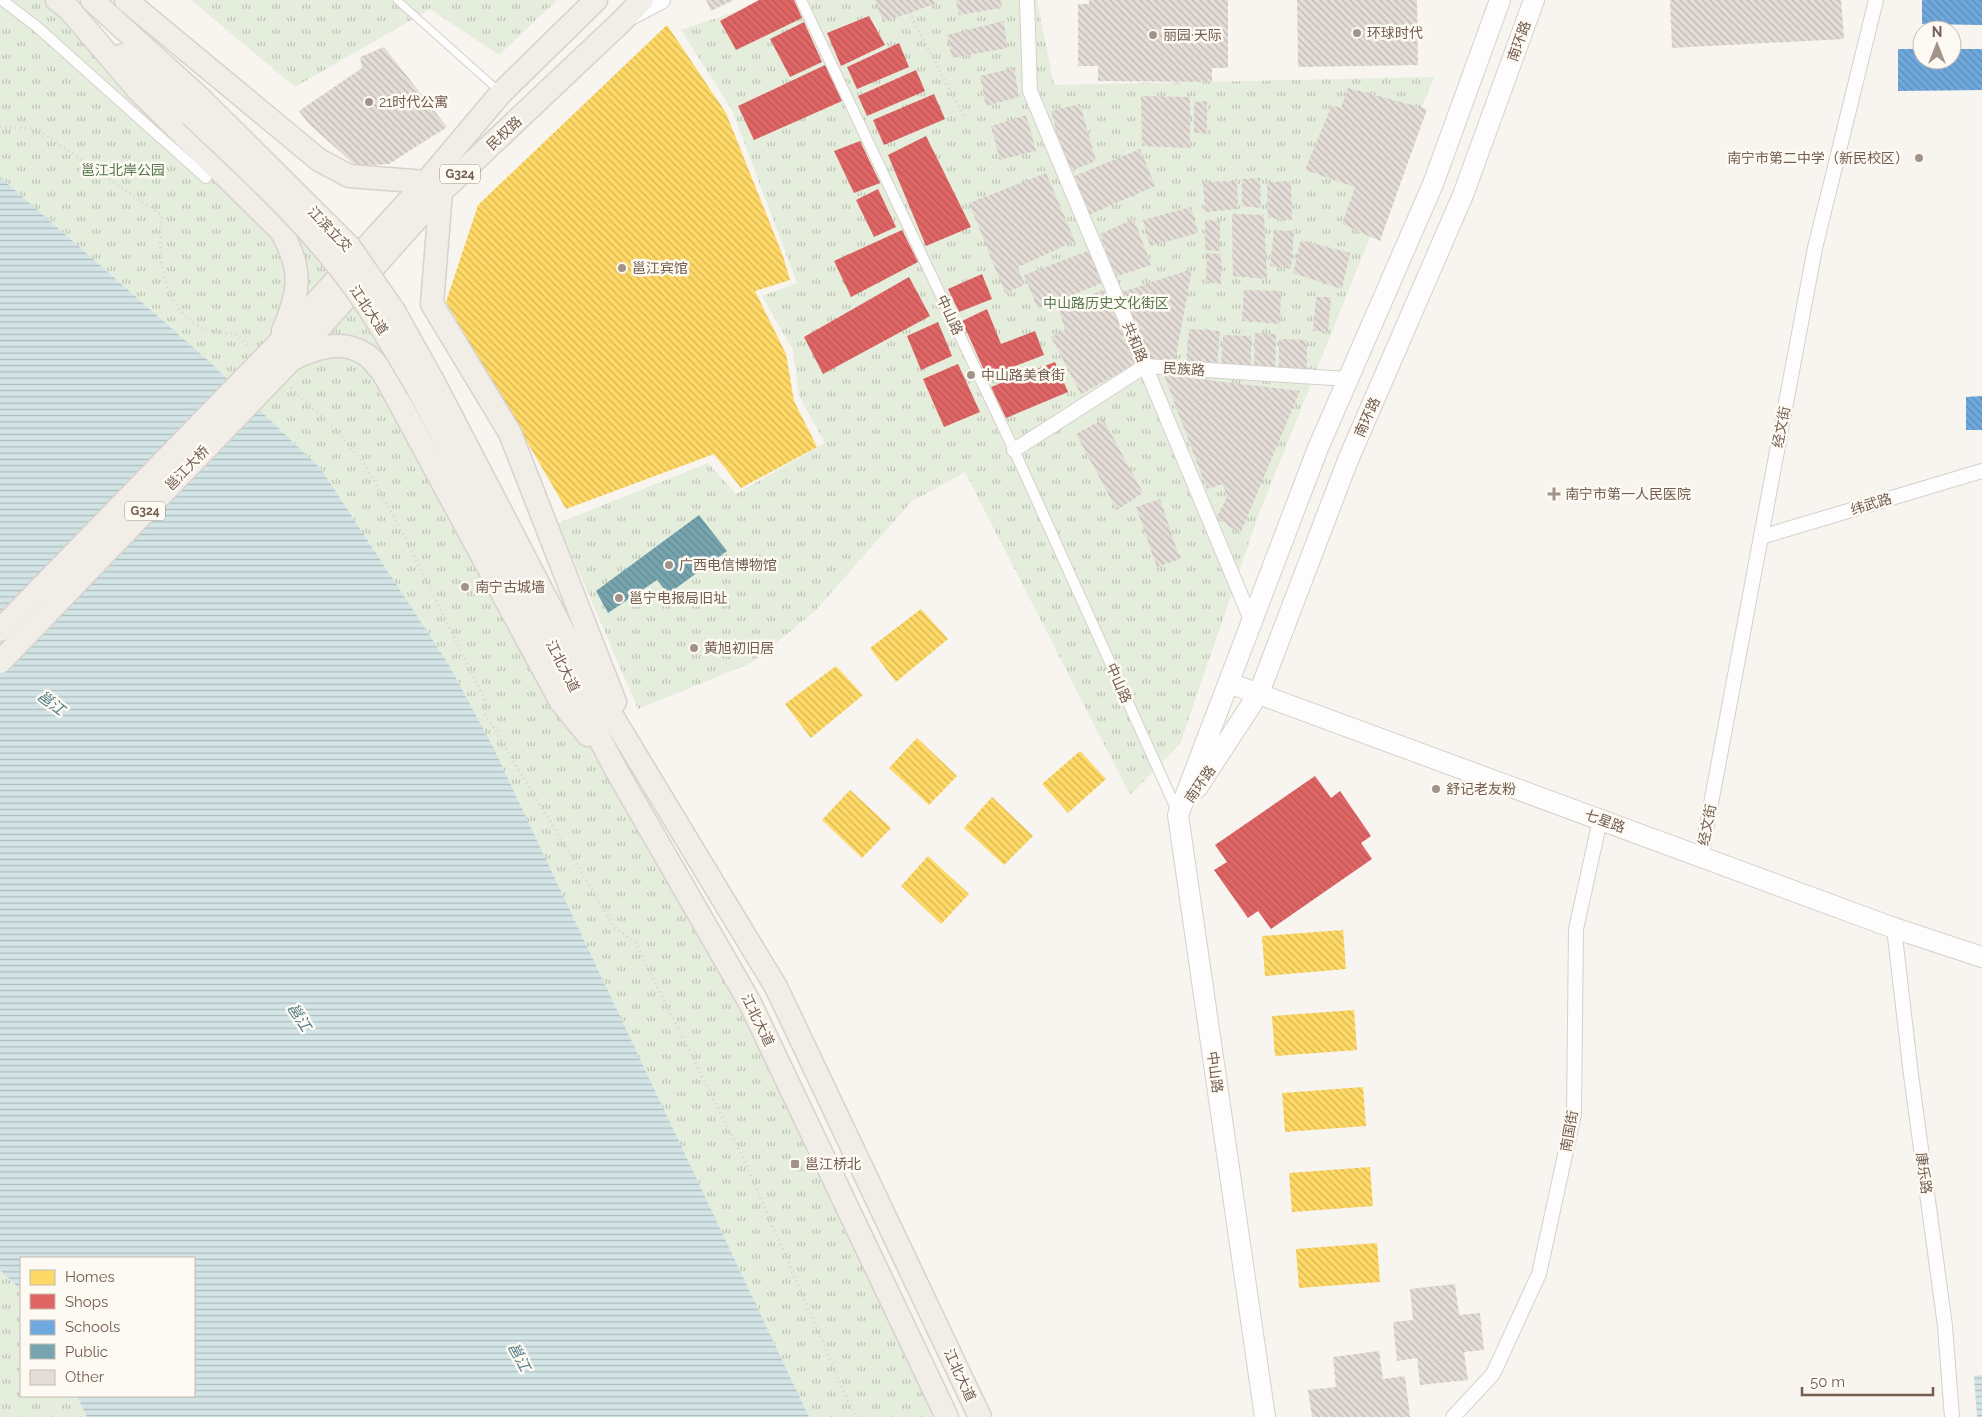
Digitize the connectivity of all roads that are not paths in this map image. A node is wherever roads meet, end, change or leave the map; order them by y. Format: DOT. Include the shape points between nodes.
graph roads {
  1 [pos="2,0"];
  2 [pos="92,0"];
  3 [pos="126,0"];
  4 [pos="397,0"];
  5 [pos="642,0"];
  6 [pos="661,0"];
  7 [pos="801,0"];
  8 [pos="1027,0"];
  9 [pos="1500,0"];
  10 [pos="1534,0"];
  11 [pos="1876,0"];
  12 [pos="62,3"];
  13 [pos="592,3"];
  14 [pos="623,20"];
  15 [pos="502,92"];
  16 [pos="196,107"];
  17 [pos="206,178"];
  18 [pos="433,187"];
  19 [pos="284,352"];
  20 [pos="1145,366"];
  21 [pos="1348,379"];
  22 [pos="433,381"];
  23 [pos="1014,450"];
  24 [pos="1982,471"];
  25 [pos="1761,537"];
  26 [pos="1252,622"];
  27 [pos="0,630"];
  28 [pos="0,662"];
  29 [pos="570,662"];
  30 [pos="1229,683"];
  31 [pos="1259,694"];
  32 [pos="634,752"];
  33 [pos="615,768"];
  34 [pos="1178,815"];
  35 [pos="1600,820"];
  36 [pos="1701,857"];
  37 [pos="1894,928"];
  38 [pos="1982,958"];
  39 [pos="947,1417"];
  40 [pos="980,1417"];
  41 [pos="1265,1417"];
  42 [pos="1454,1417"];
  43 [pos="1952,1417"];
  1 -- 17 [label="street" via="36,26"];
  2 -- 16 [label="main road, 江北大道"];
  3 -- 18 [label="main road" via="319,160 349,176"];
  4 -- 15 [label="lane"];
  5 -- 14 [label="main road, 民权路 / G324"];
  6 -- 14 [label="street"];
  7 -- 23 [label="street, 中山路"];
  8 -- 20 [label="street, 共和路" via="1030,91"];
  9 -- 21 [label="main road, 南环路" via="1433,184"];
  10 -- 31 [label="main road, 南环路" via="1463,196 1348,460"];
  11 -- 25 [label="street, 经文街" via="1815,248"];
  12 -- 16 [label="main road, 江北大道"];
  12 -- 19 [label="main road" via="138,90 280,230 292,250 297,286"];
  13 -- 15 [label="main road, 民权路 / G324"];
  14 -- 18 [label="main road, 民权路 / G324"];
  15 -- 18 [label="main road, 民权路 / G324"];
  16 -- 22 [label="main road, 江滨立交, bridge" via="348,246 394,311"];
  16 -- 29 [label="main road, 江北大道, bridge" via="336,263 382,328"];
  18 -- 19 [label="main road, 民权路 / G324"];
  18 -- 32 [label="main road" via="432,304 510,433"];
  19 -- 27 [label="main road, 邕江大桥 / G324, bridge"];
  19 -- 28 [label="main road, 邕江大桥 / G324, bridge"];
  19 -- 33 [label="main road" via="330,346 350,347 375,363 561,702"];
  20 -- 21 [label="street, 民族路"];
  20 -- 23 [label="street, 民族路"];
  20 -- 26 [label="street, 共和路"];
  21 -- 26 [label="main road, 南环路" via="1318,448"];
  22 -- 29 [label="main road, 江北大道"];
  23 -- 34 [label="street, 中山路"];
  24 -- 25 [label="street, 纬武路"];
  25 -- 36 [label="street, 经文街"];
  26 -- 30 [label="main road, 南环路"];
  29 -- 32 [label="main road, 江北大道"];
  29 -- 33 [label="main road, 江北大道"];
  30 -- 31 [label="main road, 七星路"];
  30 -- 34 [label="main road, 南环路"];
  31 -- 34 [label="main road, 南环路"];
  31 -- 35 [label="main road, 七星路"];
  32 -- 40 [label="main road, 江北大道" via="776,987"];
  33 -- 39 [label="main road, 江北大道" via="750,1003"];
  34 -- 41 [label="main road, 中山路"];
  35 -- 36 [label="main road, 七星路"];
  35 -- 42 [label="street, 南国街" via="1576,929 1574,1114 1539,1274 1493,1374"];
  36 -- 37 [label="main road, 七星路"];
  37 -- 38 [label="main road, 七星路"];
  37 -- 43 [label="street, 康乐路" via="1945,1326"];
}
